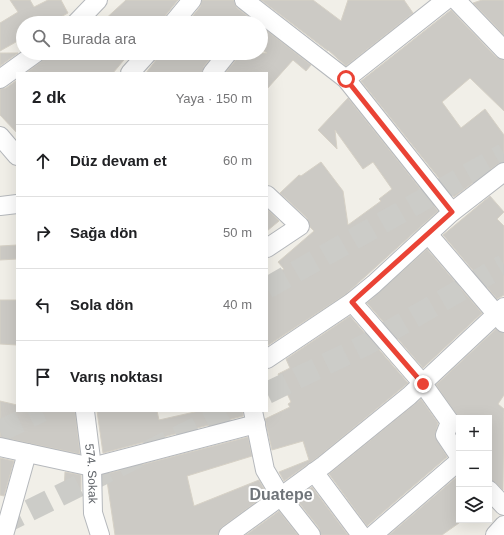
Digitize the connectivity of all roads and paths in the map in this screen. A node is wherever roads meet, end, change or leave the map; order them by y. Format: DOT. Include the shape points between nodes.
graph roads {
  1 [pos="98,0"];
  2 [pos="192,0"];
  3 [pos="244,0"];
  4 [pos="446,0"];
  5 [pos="456,0"];
  6 [pos="83,16"];
  7 [pos="179,16"];
  8 [pos="255,16"];
  9 [pos="268,26"];
  10 [pos="504,50"];
  11 [pos="26,60"];
  12 [pos="143,60"];
  13 [pos="222,60"];
  14 [pos="134,72"];
  15 [pos="213,72"];
  16 [pos="0,78"];
  17 [pos="346,79"];
  18 [pos="0,136"];
  19 [pos="16,155"];
  20 [pos="504,172"];
  21 [pos="268,196"];
  22 [pos="16,204"];
  23 [pos="0,206"];
  24 [pos="452,212"];
  25 [pos="428,234"];
  26 [pos="268,247"];
  27 [pos="352,302"];
  28 [pos="501,315"];
  29 [pos="268,357"];
  30 [pos="423,384"];
  31 [pos="85,412"];
  32 [pos="255,417"];
  33 [pos="0,447"];
  34 [pos="456,451"];
  35 [pos="28,453"];
  36 [pos="456,464"];
  37 [pos="92,467"];
  38 [pos="314,472"];
  39 [pos="492,493"];
  40 [pos="281,497"];
  41 [pos="504,506"];
  42 [pos="504,525"];
  43 [pos="4,535"];
  44 [pos="100,535"];
  45 [pos="228,535"];
  46 [pos="311,535"];
  47 [pos="362,535"];
  48 [pos="373,535"];
  49 [pos="495,535"];
  1 -- 6 [label="street"];
  2 -- 7 [label="street"];
  3 -- 8 [label="street"];
  4 -- 17 [label="street"];
  5 -- 10 [label="street"];
  9 -- 17 [label="street"];
  11 -- 16 [label="street"];
  12 -- 14 [label="street"];
  13 -- 15 [label="street"];
  17 -- 24 [label="street"];
  18 -- 19 [label="street"];
  20 -- 24 [label="street"];
  21 -- 26 [label="street" via="300,226"];
  22 -- 23 [label="street"];
  24 -- 25 [label="street"];
  25 -- 27 [label="street"];
  25 -- 28 [label="street"];
  27 -- 29 [label="street"];
  27 -- 30 [label="street"];
  28 -- 30 [label="street"];
  30 -- 34 [label="street" via="450,422 445,434"];
  30 -- 38 [label="street"];
  31 -- 37 [label="street, 574. Sokak"];
  32 -- 37 [label="street"];
  32 -- 40 [label="street" via="265,470"];
  33 -- 35 [label="street"];
  35 -- 37 [label="street"];
  35 -- 43 [label="street"];
  36 -- 48 [label="street"];
  37 -- 44 [label="street, 574. Sokak" via="92,513"];
  38 -- 40 [label="street"];
  38 -- 47 [label="street"];
  39 -- 41 [label="street"];
  40 -- 45 [label="street"];
  40 -- 46 [label="street"];
  42 -- 49 [label="street"];
}
